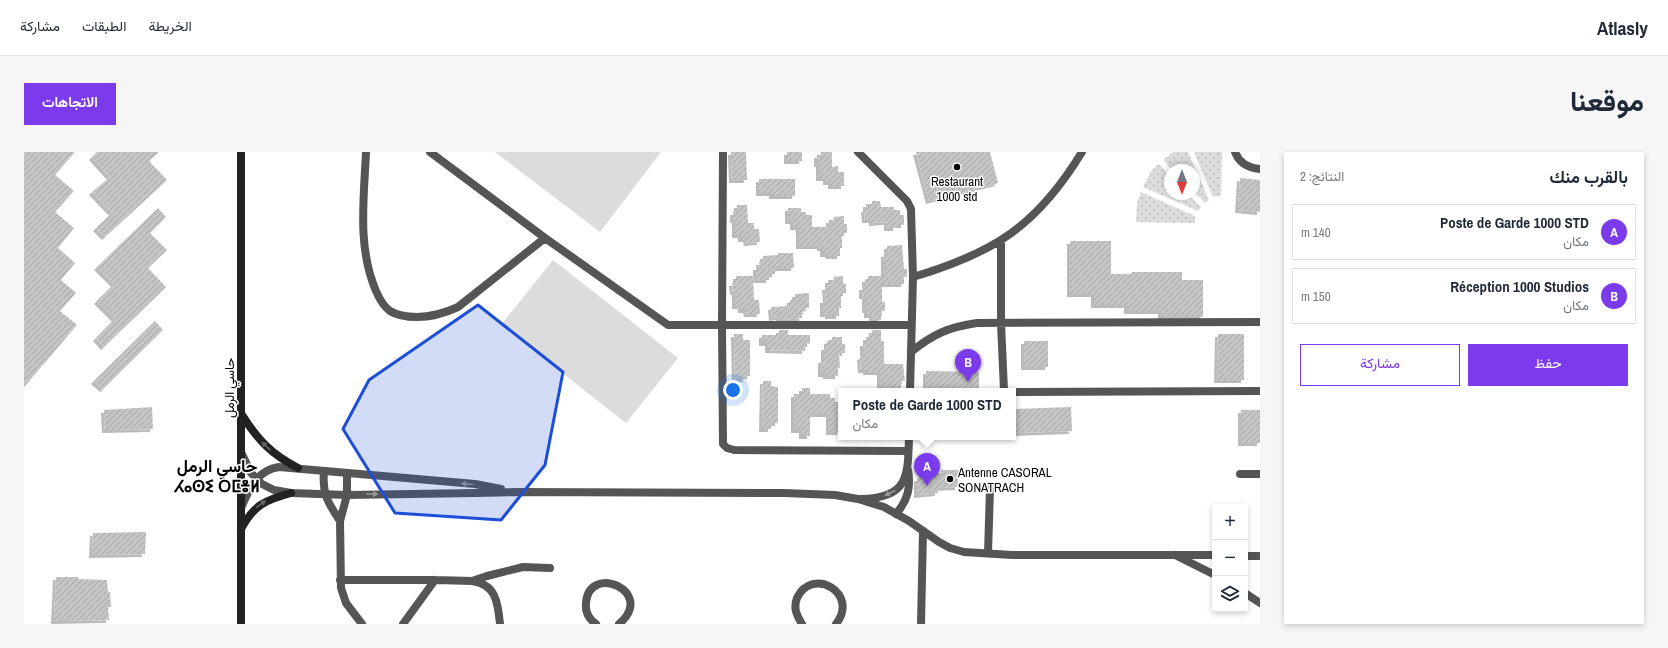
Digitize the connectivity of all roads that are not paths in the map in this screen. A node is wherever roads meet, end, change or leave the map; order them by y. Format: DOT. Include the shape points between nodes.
graph roads {
  1 [pos="242,152"];
  2 [pos="366,152"];
  3 [pos="430,152"];
  4 [pos="723,152"];
  5 [pos="858,152"];
  6 [pos="1082,152"];
  7 [pos="1235,152"];
  8 [pos="1260,169"];
  9 [pos="545,238"];
  10 [pos="1001,241"];
  11 [pos="913,277"];
  12 [pos="1260,322"];
  13 [pos="1001,323"];
  14 [pos="722,324"];
  15 [pos="911,325"];
  16 [pos="910,352"];
  17 [pos="910,388"];
  18 [pos="1004,388"];
  19 [pos="1260,391"];
  20 [pos="1016,392"];
  21 [pos="241,414"];
  22 [pos="909,440"];
  23 [pos="908,450"];
  24 [pos="241,452"];
  25 [pos="907,467"];
  26 [pos="298,468"];
  27 [pos="324,471"];
  28 [pos="346,473"];
  29 [pos="1240,474"];
  30 [pos="1260,474"];
  31 [pos="256,479"];
  32 [pos="990,489"];
  33 [pos="520,492"];
  34 [pos="291,493"];
  35 [pos="325,494"];
  36 [pos="347,494"];
  37 [pos="858,499"];
  38 [pos="241,510"];
  39 [pos="896,514"];
  40 [pos="340,521"];
  41 [pos="240,530"];
  42 [pos="922,532"];
  43 [pos="988,553"];
  44 [pos="1175,555"];
  45 [pos="1212,555"];
  46 [pos="1248,556"];
  47 [pos="1259,556"];
  48 [pos="1248,558"];
  49 [pos="550,568"];
  50 [pos="1212,574"];
  51 [pos="340,580"];
  52 [pos="435,580"];
  53 [pos="472,581"];
  54 [pos="1248,594"];
  55 [pos="1260,603"];
  56 [pos="624,622"];
  57 [pos="240,624"];
  58 [pos="362,624"];
  59 [pos="403,624"];
  60 [pos="500,624"];
  61 [pos="596,624"];
  62 [pos="802,624"];
  63 [pos="836,624"];
  64 [pos="921,624"];
  1 -- 21 [label="main road, حاسي الرمل"];
  2 -- 9 [label="street" via="363,227 368,267 380,300 394,313 421,317 448,311 458,306"];
  3 -- 9 [label="street"];
  4 -- 14 [label="street"];
  5 -- 11 [label="street" via="907,201 910,209"];
  6 -- 10 [label="street" via="1046,203"];
  7 -- 8 [label="street" via="1244,164 1250,168"];
  9 -- 14 [label="street" via="664,324"];
  10 -- 11 [label="street" via="984,251"];
  10 -- 13 [label="street"];
  11 -- 15 [label="street"];
  12 -- 13 [label="street"];
  13 -- 16 [label="street" via="977,323 946,330 929,338"];
  13 -- 18 [label="street"];
  14 -- 15 [label="street"];
  14 -- 23 [label="street" via="723,442 727,448"];
  15 -- 16 [label="street"];
  16 -- 17 [label="street"];
  19 -- 20 [label="street"];
  21 -- 24 [label="main road, حاسي الرمل"];
  26 -- 21 [label="main road, one-way" via="280,459 266,447"];
  22 -- 23 [label="street"];
  23 -- 25 [label="street"];
  24 -- 31 [label="street"];
  24 -- 38 [label="main road, حاسي الرمل"];
  25 -- 37 [label="street, one-way" via="906,476 897,490 879,497"];
  25 -- 39 [label="street" via="910,479 908,492 904,505"];
  26 -- 27 [label="street"];
  26 -- 31 [label="street" via="271,468"];
  27 -- 28 [label="street"];
  27 -- 35 [label="street"];
  33 -- 28 [label="street, one-way" via="475,484"];
  28 -- 36 [label="street"];
  29 -- 30 [label="street"];
  31 -- 34 [label="street" via="268,488"];
  31 -- 38 [label="street" via="245,497"];
  32 -- 43 [label="street"];
  36 -- 33 [label="street, one-way"];
  33 -- 37 [label="street" via="835,494"];
  34 -- 35 [label="street"];
  41 -- 34 [label="main road, one-way" via="252,511 262,502"];
  35 -- 36 [label="street"];
  35 -- 40 [label="street"];
  36 -- 40 [label="street"];
  37 -- 39 [label="street" via="884,507"];
  38 -- 41 [label="main road, حاسي الرمل"];
  39 -- 42 [label="street"];
  40 -- 51 [label="street"];
  41 -- 57 [label="main road, حاسي الرمل"];
  42 -- 43 [label="street" via="950,548 964,552"];
  42 -- 64 [label="street"];
  43 -- 44 [label="street"];
  44 -- 45 [label="street"];
  44 -- 50 [label="street"];
  46 -- 47 [label="street"];
  47 -- 48 [label="street"];
  49 -- 53 [label="street" via="524,567"];
  51 -- 52 [label="street"];
  51 -- 58 [label="street" via="346,603"];
  52 -- 53 [label="street"];
  52 -- 59 [label="street"];
  53 -- 60 [label="street" via="482,583 490,589 498,606"];
  54 -- 55 [label="street"];
  56 -- 61 [label="street" via="630,606 626,592 615,584 601,583 589,592 585,606 587,614"];
  62 -- 63 [label="street" via="795,610 799,594 813,584 821,584 829,585 840,596 843,611"];
}
